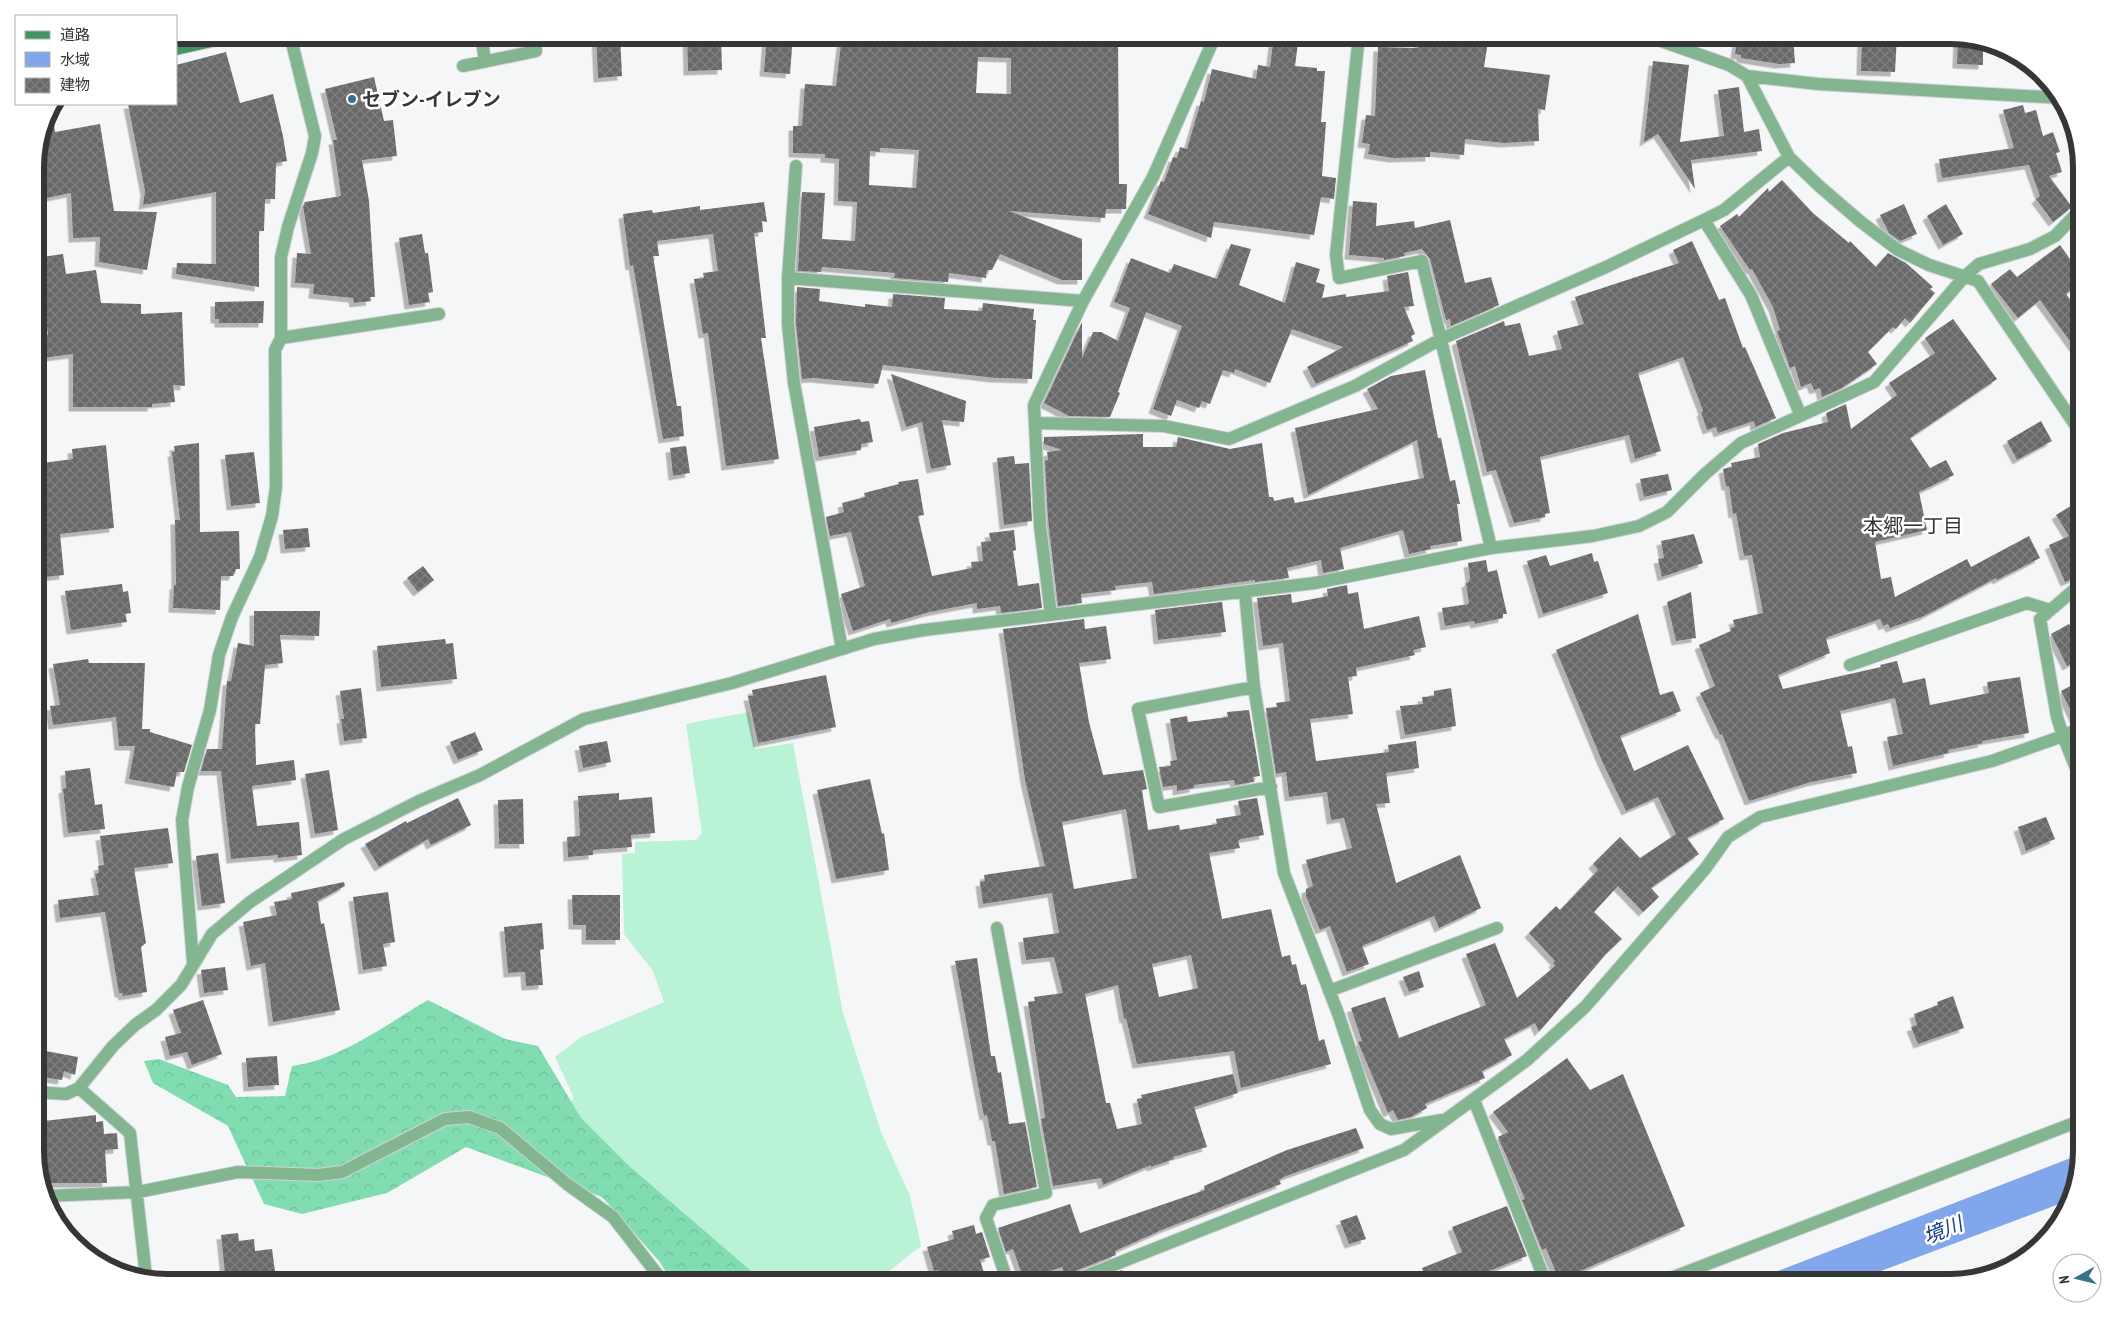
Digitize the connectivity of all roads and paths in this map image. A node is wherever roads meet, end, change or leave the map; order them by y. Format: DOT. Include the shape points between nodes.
graph roads {
  1 [pos="198,44"];
  2 [pos="292,44"];
  3 [pos="482,44"];
  4 [pos="535,44"];
  5 [pos="1212,44"];
  6 [pos="1357,44"];
  7 [pos="1670,44"];
  8 [pos="178,49"];
  9 [pos="485,61"];
  10 [pos="463,66"];
  11 [pos="1747,76"];
  12 [pos="2052,97"];
  13 [pos="1789,157"];
  14 [pos="796,166"];
  15 [pos="2073,217"];
  16 [pos="1704,220"];
  17 [pos="1965,276"];
  18 [pos="788,278"];
  19 [pos="1084,301"];
  20 [pos="439,314"];
  21 [pos="280,338"];
  22 [pos="1441,339"];
  23 [pos="1800,414"];
  24 [pos="2073,422"];
  25 [pos="1035,423"];
  26 [pos="1491,548"];
  27 [pos="2073,591"];
  28 [pos="1245,592"];
  29 [pos="2050,610"];
  30 [pos="1050,615"];
  31 [pos="842,649"];
  32 [pos="1850,664"];
  33 [pos="1254,687"];
  34 [pos="2073,731"];
  35 [pos="2063,736"];
  36 [pos="2073,761"];
  37 [pos="1271,787"];
  38 [pos="997,928"];
  39 [pos="1498,928"];
  40 [pos="193,963"];
  41 [pos="1329,991"];
  42 [pos="79,1088"];
  43 [pos="44,1093"];
  44 [pos="1474,1100"];
  45 [pos="1445,1119"];
  46 [pos="2073,1123"];
  47 [pos="138,1192"];
  48 [pos="52,1196"];
  49 [pos="146,1272"];
  50 [pos="657,1274"];
  51 [pos="1005,1274"];
  52 [pos="1091,1274"];
  53 [pos="1542,1274"];
  54 [pos="1681,1274"];
  1 -- 8 [label="main road"];
  2 -- 21 [label="street" via="315,136 282,257"];
  3 -- 9 [label="street"];
  4 -- 9 [label="street" via="536,51"];
  5 -- 19 [label="street" via="1153,178"];
  6 -- 22 [label="street" via="1336,255 1339,278 1422,261"];
  7 -- 11 [label="street" via="1729,65"];
  9 -- 10 [label="street"];
  11 -- 12 [label="street" via="1818,84"];
  11 -- 13 [label="street"];
  13 -- 16 [label="street" via="1724,210"];
  13 -- 17 [label="street" via="1861,222 1898,250 1929,265"];
  14 -- 18 [label="street"];
  15 -- 17 [label="street" via="2055,236 2030,249 1979,264"];
  16 -- 22 [label="street"];
  16 -- 23 [label="street" via="1751,295"];
  17 -- 23 [label="street" via="1874,382"];
  17 -- 24 [label="street" via="1978,281"];
  18 -- 19 [label="street"];
  18 -- 31 [label="street" via="788,324 794,383"];
  19 -- 25 [label="street" via="1034,404"];
  20 -- 21 [label="street"];
  21 -- 40 [label="street" via="275,350 276,487 272,516 260,557 232,617 219,655 210,710 182,820"];
  22 -- 25 [label="street" via="1355,386 1229,439 1164,426"];
  22 -- 26 [label="street"];
  23 -- 26 [label="street" via="1741,443 1667,512 1639,526 1593,536"];
  25 -- 30 [label="street" via="1040,526"];
  26 -- 28 [label="street" via="1344,578"];
  27 -- 29 [label="street"];
  28 -- 30 [label="street"];
  28 -- 33 [label="street"];
  29 -- 32 [label="street" via="2026,603"];
  29 -- 35 [label="street" via="2040,619"];
  30 -- 31 [label="street" via="924,630 874,639"];
  31 -- 40 [label="street" via="732,683 647,702 568,725 480,775 344,839 250,902 212,934"];
  33 -- 37 [label="street"];
  33 -- 37 [label="street" via="1138,709 1159,807"];
  34 -- 35 [label="street"];
  35 -- 36 [label="street"];
  35 -- 44 [label="street" via="1992,761 1760,817 1745,825 1728,837 1705,869 1585,1007 1527,1060"];
  37 -- 41 [label="street" via="1284,873"];
  38 -- 51 [label="street" via="1046,1193 993,1205 986,1218"];
  39 -- 41 [label="street"];
  40 -- 42 [label="street" via="181,985 113,1046"];
  41 -- 45 [label="street" via="1370,1110 1380,1124 1391,1129"];
  42 -- 43 [label="street" via="66,1094"];
  42 -- 47 [label="street" via="130,1133"];
  44 -- 45 [label="street"];
  44 -- 53 [label="street"];
  45 -- 52 [label="street" via="1404,1150"];
  46 -- 54 [label="street"];
  47 -- 48 [label="street"];
  47 -- 49 [label="street"];
  47 -- 50 [label="street" via="238,1172 318,1175 342,1172 445,1119 468,1116 500,1128 567,1184 613,1217"];
}
